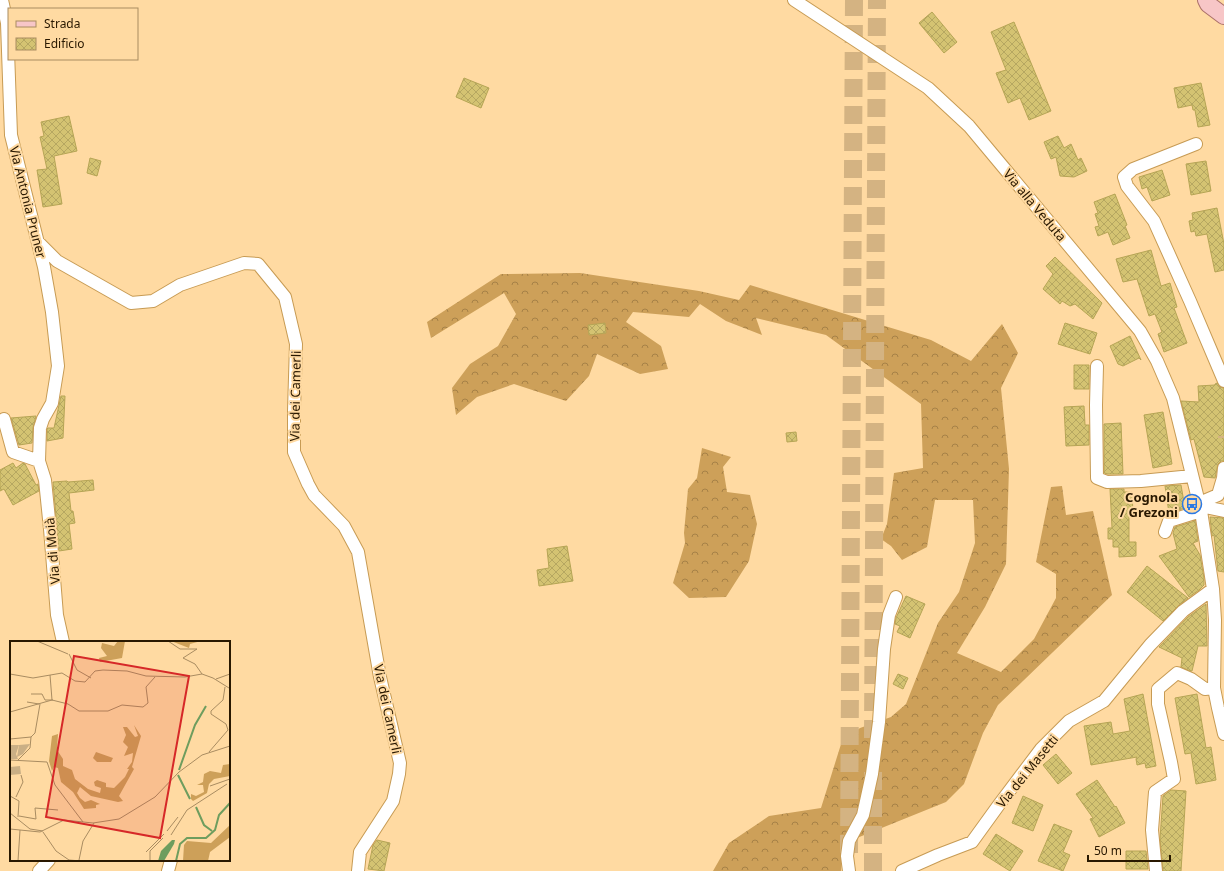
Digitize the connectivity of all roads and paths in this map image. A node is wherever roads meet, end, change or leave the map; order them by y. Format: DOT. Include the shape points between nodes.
graph roads {
  1 [pos="2,0"];
  2 [pos="794,0"];
  3 [pos="1206,0"];
  4 [pos="1221,0"];
  5 [pos="1224,6"];
  6 [pos="1224,16"];
  7 [pos="8,45"];
  8 [pos="9,60"];
  9 [pos="1196,144"];
  10 [pos="38,242"];
  11 [pos="1098,366"];
  12 [pos="1224,381"];
  13 [pos="52,403"];
  14 [pos="4,419"];
  15 [pos="39,461"];
  16 [pos="1224,468"];
  17 [pos="1192,476"];
  18 [pos="1200,508"];
  19 [pos="1224,511"];
  20 [pos="1165,532"];
  21 [pos="1213,589"];
  22 [pos="896,597"];
  23 [pos="63,641"];
  24 [pos="1214,688"];
  25 [pos="1223,730"];
  26 [pos="48,861"];
  27 [pos="171,861"];
  28 [pos="1155,870"];
  29 [pos="39,871"];
  30 [pos="168,871"];
  31 [pos="358,871"];
  32 [pos="849,871"];
  33 [pos="902,871"];
  1 -- 7 [label="street, Via Antonia Pruner"];
  2 -- 17 [label="street, Via alla Veduta" via="928,88 969,126 1140,331 1173,398"];
  3 -- 6 [label="main road"];
  4 -- 5 [label="main road"];
  8 -- 10 [label="street, Via Antonia Pruner" via="12,135"];
  9 -- 12 [label="street" via="1133,169 1124,178 1127,186 1154,221"];
  10 -- 13 [label="street, Via Antonia Pruner" via="52,312 58,366"];
  10 -- 31 [label="street, Via dei Camerli" via="57,261 131,303 153,301 180,285 244,263 258,264 285,297 296,344 294,452 314,495 344,526 358,552 380,677 400,763 393,800 360,852"];
  11 -- 17 [label="street" via="1097,478 1107,482"];
  13 -- 15 [label="street, Via di Moià" via="40,428"];
  14 -- 15 [label="street" via="13,452"];
  15 -- 23 [label="street, Via di Moià" via="44,480 57,614"];
  16 -- 18 [label="street" via="1218,495 1204,501"];
  17 -- 18 [label="street, Via alla Veduta"];
  18 -- 19 [label="street"];
  18 -- 20 [label="street" via="1169,521"];
  18 -- 21 [label="street, Via alla Veduta"];
  21 -- 24 [label="street, Via alla Veduta"];
  21 -- 33 [label="street, Via dei Masetti" via="1183,611 1150,645 1104,700 1069,721 1041,749 972,842"];
  22 -- 32 [label="street" via="889,615 884,648 880,722 872,774 863,815 849,841 846,856"];
  24 -- 25 [label="street, Via alla Veduta"];
  24 -- 28 [label="street" via="1205,689 1192,679 1177,673 1158,689 1158,704 1174,779 1155,792 1152,830"];
  26 -- 29 [label="street"];
  27 -- 30 [label="street"];
}
